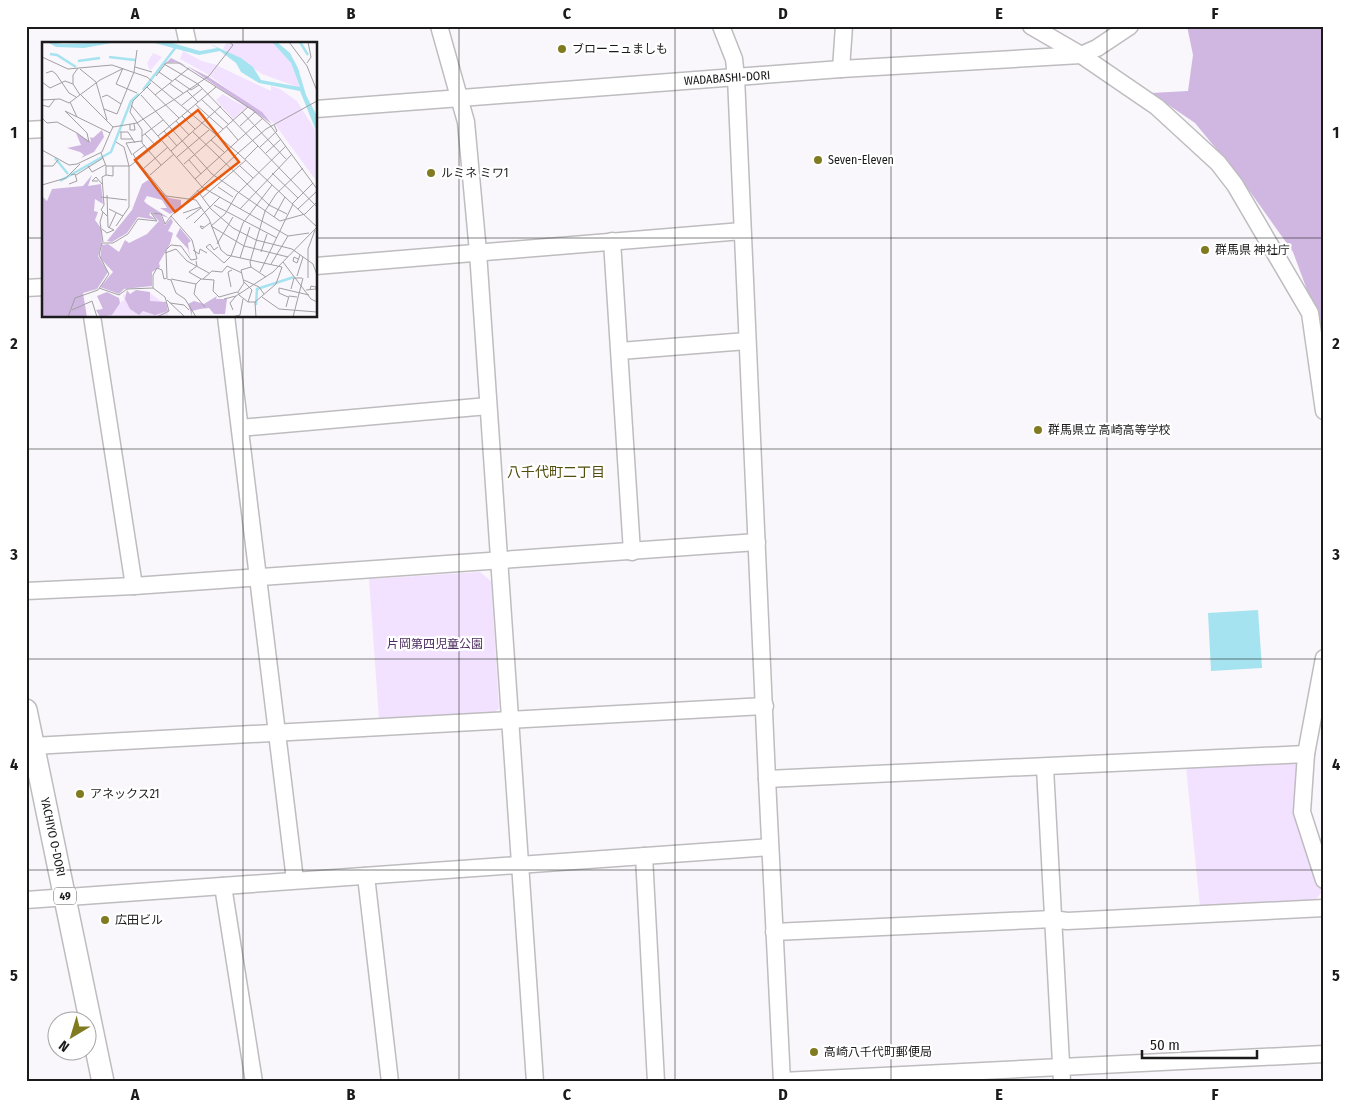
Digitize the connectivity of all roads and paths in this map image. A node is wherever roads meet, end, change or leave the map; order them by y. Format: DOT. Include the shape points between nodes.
graph roads {
  1 [pos="184,26"];
  2 [pos="440,26"];
  3 [pos="721,26"];
  4 [pos="844,26"];
  5 [pos="1031,26"];
  6 [pos="1130,26"];
  7 [pos="188,42"];
  8 [pos="1081,55"];
  9 [pos="841,69"];
  10 [pos="736,77"];
  11 [pos="459,99"];
  12 [pos="318,109"];
  13 [pos="42,129"];
  14 [pos="26,130"];
  15 [pos="742,231"];
  16 [pos="612,241"];
  17 [pos="478,252"];
  18 [pos="318,266"];
  19 [pos="42,286"];
  20 [pos="26,288"];
  21 [pos="92,318"];
  22 [pos="226,318"];
  23 [pos="747,340"];
  24 [pos="620,351"];
  25 [pos="488,406"];
  26 [pos="1324,411"];
  27 [pos="240,428"];
  28 [pos="757,542"];
  29 [pos="632,552"];
  30 [pos="499,561"];
  31 [pos="258,577"];
  32 [pos="134,586"];
  33 [pos="26,591"];
  34 [pos="1324,658"];
  35 [pos="765,706"];
  36 [pos="26,710"];
  37 [pos="509,720"];
  38 [pos="277,732"];
  39 [pos="33,746"];
  40 [pos="1306,754"];
  41 [pos="1044,768"];
  42 [pos="766,779"];
  43 [pos="770,847"];
  44 [pos="644,856"];
  45 [pos="519,865"];
  46 [pos="366,876"];
  47 [pos="295,880"];
  48 [pos="1324,880"];
  49 [pos="223,886"];
  50 [pos="66,899"];
  51 [pos="26,900"];
  52 [pos="1324,908"];
  53 [pos="1053,919"];
  54 [pos="774,932"];
  55 [pos="1324,1054"];
  56 [pos="1062,1075"];
  57 [pos="924,1078"];
  58 [pos="782,1081"];
  59 [pos="103,1082"];
  60 [pos="254,1082"];
  61 [pos="390,1082"];
  62 [pos="535,1082"];
  63 [pos="656,1082"];
  1 -- 7 [label="street"];
  2 -- 11 [label="street"];
  3 -- 10 [label="street" via="734,59"];
  4 -- 9 [label="street"];
  5 -- 8 [label="street"];
  6 -- 8 [label="street, WADABASHI-DORI"];
  8 -- 9 [label="street, WADABASHI-DORI"];
  8 -- 26 [label="street" via="1157,108 1218,163 1235,185 1310,312"];
  9 -- 10 [label="street, WADABASHI-DORI"];
  10 -- 11 [label="street, WADABASHI-DORI"];
  10 -- 15 [label="street"];
  11 -- 12 [label="street, WADABASHI-DORI"];
  11 -- 17 [label="street" via="466,122"];
  13 -- 14 [label="street"];
  15 -- 16 [label="street"];
  15 -- 23 [label="street"];
  16 -- 17 [label="street"];
  16 -- 24 [label="street"];
  17 -- 18 [label="street"];
  17 -- 25 [label="street"];
  19 -- 20 [label="street"];
  21 -- 32 [label="street"];
  22 -- 27 [label="street"];
  23 -- 24 [label="street"];
  23 -- 28 [label="street"];
  24 -- 29 [label="street"];
  25 -- 27 [label="street"];
  25 -- 30 [label="street"];
  27 -- 31 [label="street"];
  28 -- 29 [label="street"];
  28 -- 35 [label="street"];
  29 -- 30 [label="street"];
  30 -- 31 [label="street"];
  30 -- 37 [label="street"];
  31 -- 32 [label="street"];
  31 -- 38 [label="street"];
  32 -- 33 [label="street"];
  34 -- 40 [label="street"];
  35 -- 37 [label="street"];
  35 -- 42 [label="street"];
  36 -- 39 [label="main road, YACHIYO O-DORI / 49"];
  37 -- 38 [label="street"];
  37 -- 45 [label="street"];
  38 -- 39 [label="street"];
  38 -- 47 [label="street"];
  39 -- 50 [label="main road, YACHIYO O-DORI / 49"];
  40 -- 41 [label="street"];
  40 -- 48 [label="street" via="1302,812"];
  41 -- 42 [label="street"];
  41 -- 53 [label="street"];
  42 -- 43 [label="street"];
  43 -- 44 [label="street"];
  43 -- 54 [label="street"];
  44 -- 45 [label="street"];
  44 -- 63 [label="street"];
  45 -- 46 [label="street"];
  45 -- 62 [label="street"];
  46 -- 47 [label="street"];
  46 -- 61 [label="street"];
  47 -- 49 [label="street"];
  49 -- 50 [label="street"];
  49 -- 60 [label="street"];
  50 -- 51 [label="street"];
  50 -- 59 [label="main road, YACHIYO O-DORI / 49"];
  52 -- 53 [label="street" via="1067,921"];
  53 -- 54 [label="street"];
  53 -- 56 [label="street"];
  54 -- 58 [label="street"];
  55 -- 56 [label="street"];
  56 -- 57 [label="street"];
  57 -- 58 [label="street"];
}
